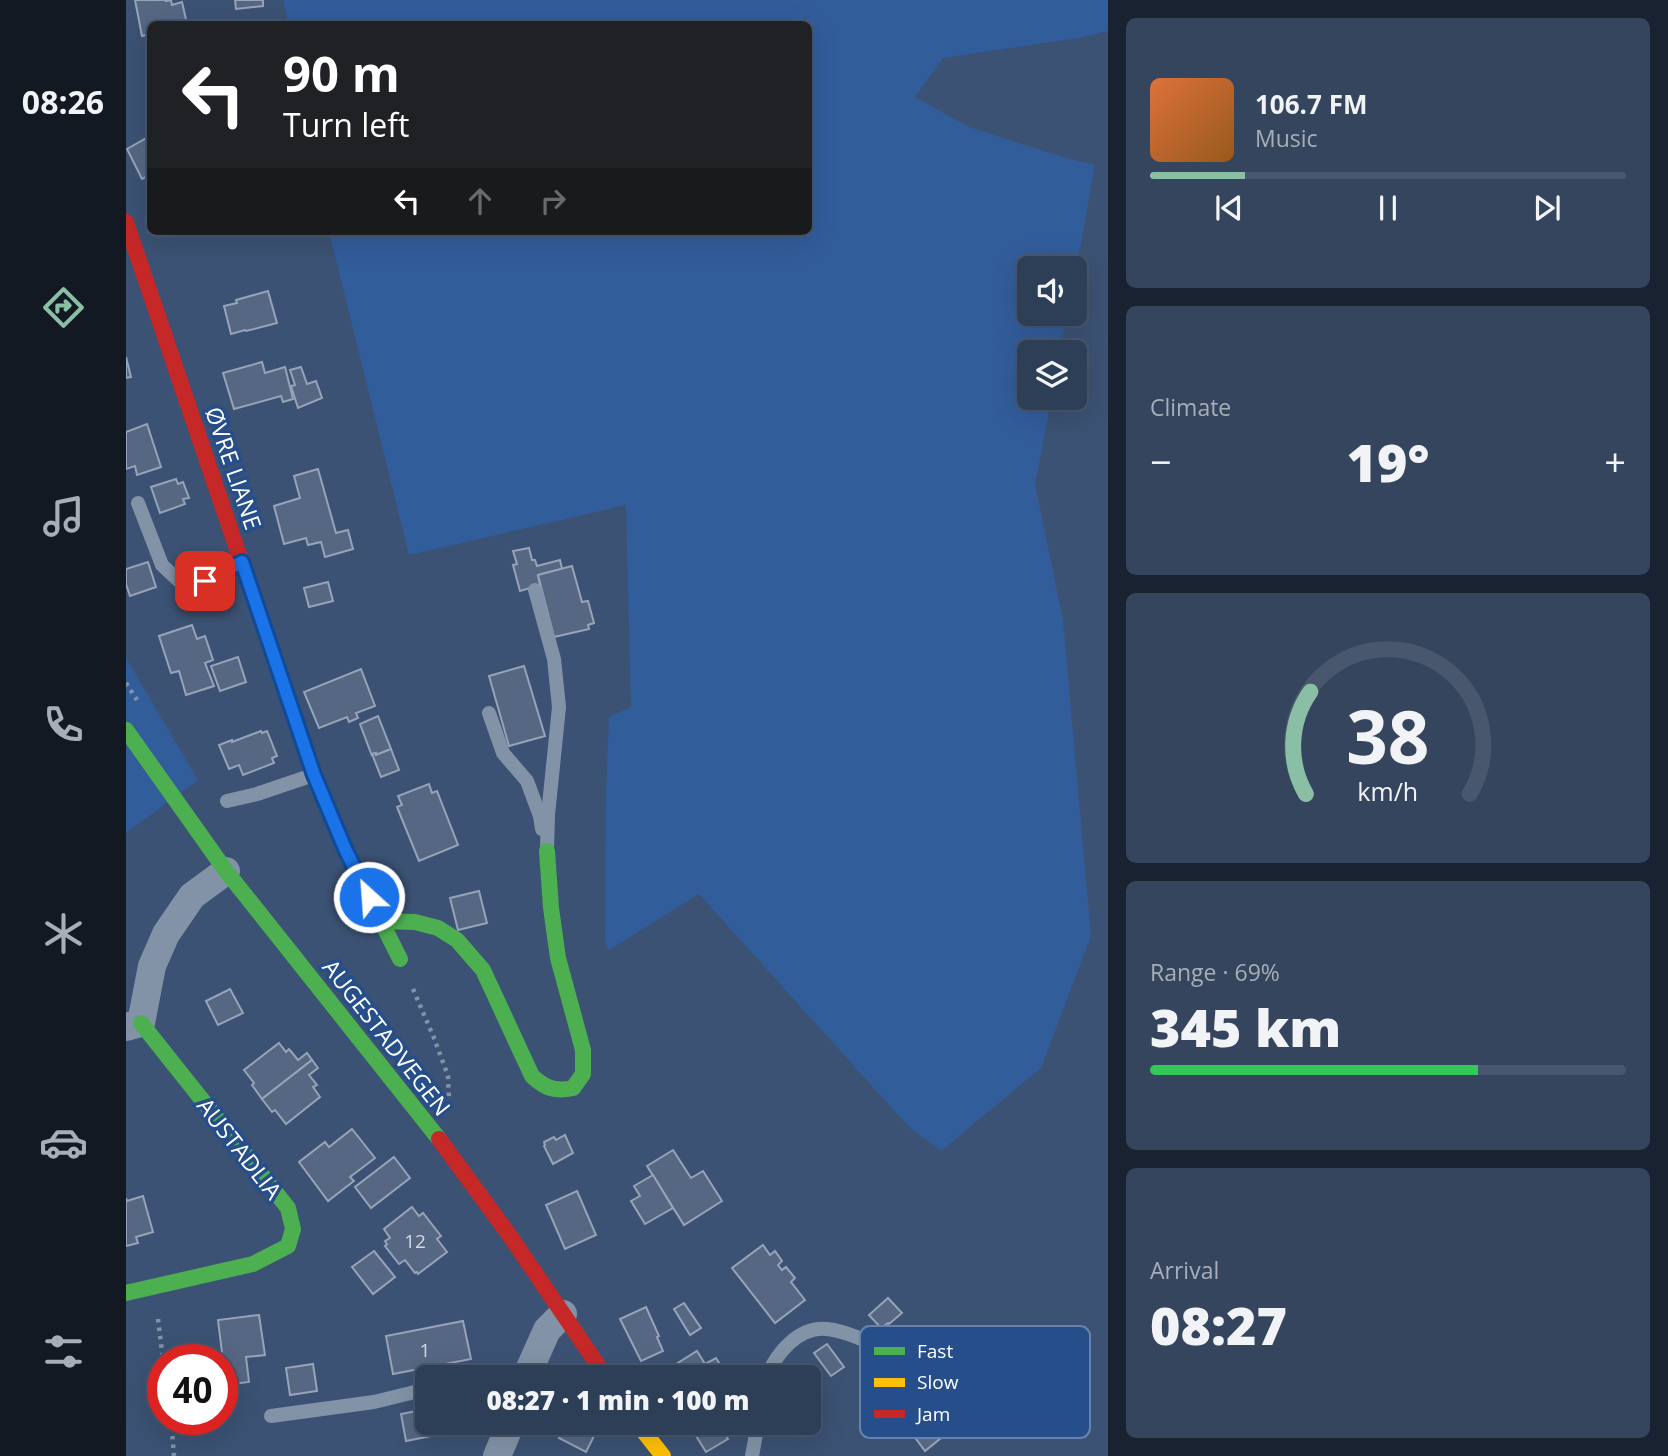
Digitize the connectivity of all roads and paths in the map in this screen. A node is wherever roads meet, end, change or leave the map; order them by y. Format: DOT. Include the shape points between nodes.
graph roads {
  1 [pos="126,222"];
  2 [pos="138,503"];
  3 [pos="242,562"];
  4 [pos="535,590"];
  5 [pos="489,713"];
  6 [pos="126,730"];
  7 [pos="314,775"];
  8 [pos="227,801"];
  9 [pos="547,851"];
  10 [pos="226,870"];
  11 [pos="380,921"];
  12 [pos="400,959"];
  13 [pos="133,1025"];
  14 [pos="449,1101"];
  15 [pos="153,1286"];
  16 [pos="126,1293"];
  17 [pos="563,1314"];
  18 [pos="860,1339"];
  19 [pos="161,1344"];
  20 [pos="531,1365"];
  21 [pos="598,1365"];
  22 [pos="773,1365"];
  23 [pos="415,1392"];
  24 [pos="271,1416"];
  25 [pos="172,1435"];
  26 [pos="506,1435"];
  27 [pos="646,1435"];
  28 [pos="756,1435"];
  29 [pos="174,1456"];
  30 [pos="497,1456"];
  31 [pos="663,1456"];
  32 [pos="752,1456"];
  1 -- 3 [label="street, ØVRE LIANE"];
  2 -- 3 [label="lane" via="162,565 179,581 205,581"];
  3 -- 7 [label="street, ØVRE LIANE"];
  4 -- 9 [label="lane" via="554,659 559,707"];
  5 -- 9 [label="lane" via="503,753 527,781"];
  6 -- 10 [label="street, AUGESTADVEGEN"];
  7 -- 8 [label="lane"];
  7 -- 11 [label="street, ØVRE LIANE"];
  9 -- 11 [label="street" via="558,958 583,1050 583,1074 573,1088 559,1092 544,1088 532,1076 483,970 457,940 438,928 415,922"];
  10 -- 13 [label="street, AUSTADLIA" via="192,896 166,934"];
  10 -- 17 [label="street, AUGESTADVEGEN" via="448,1150"];
  11 -- 12 [label="street, ØVRE LIANE"];
  12 -- 14 [label="path" via="448,1076"];
  13 -- 15 [label="street, AUSTADLIA" via="288,1208 293,1229 288,1246 253,1264"];
  15 -- 16 [label="street, AUSTADLIA"];
  15 -- 19 [label="path"];
  17 -- 20 [label="street" via="547,1330"];
  17 -- 21 [label="street, AUGESTADVEGEN"];
  18 -- 22 [label="lane" via="826,1329 809,1331 779,1354"];
  23 -- 24 [label="lane"];
  25 -- 29 [label="path"];
  26 -- 30 [label="street"];
  27 -- 31 [label="street"];
  28 -- 32 [label="lane"];
}
